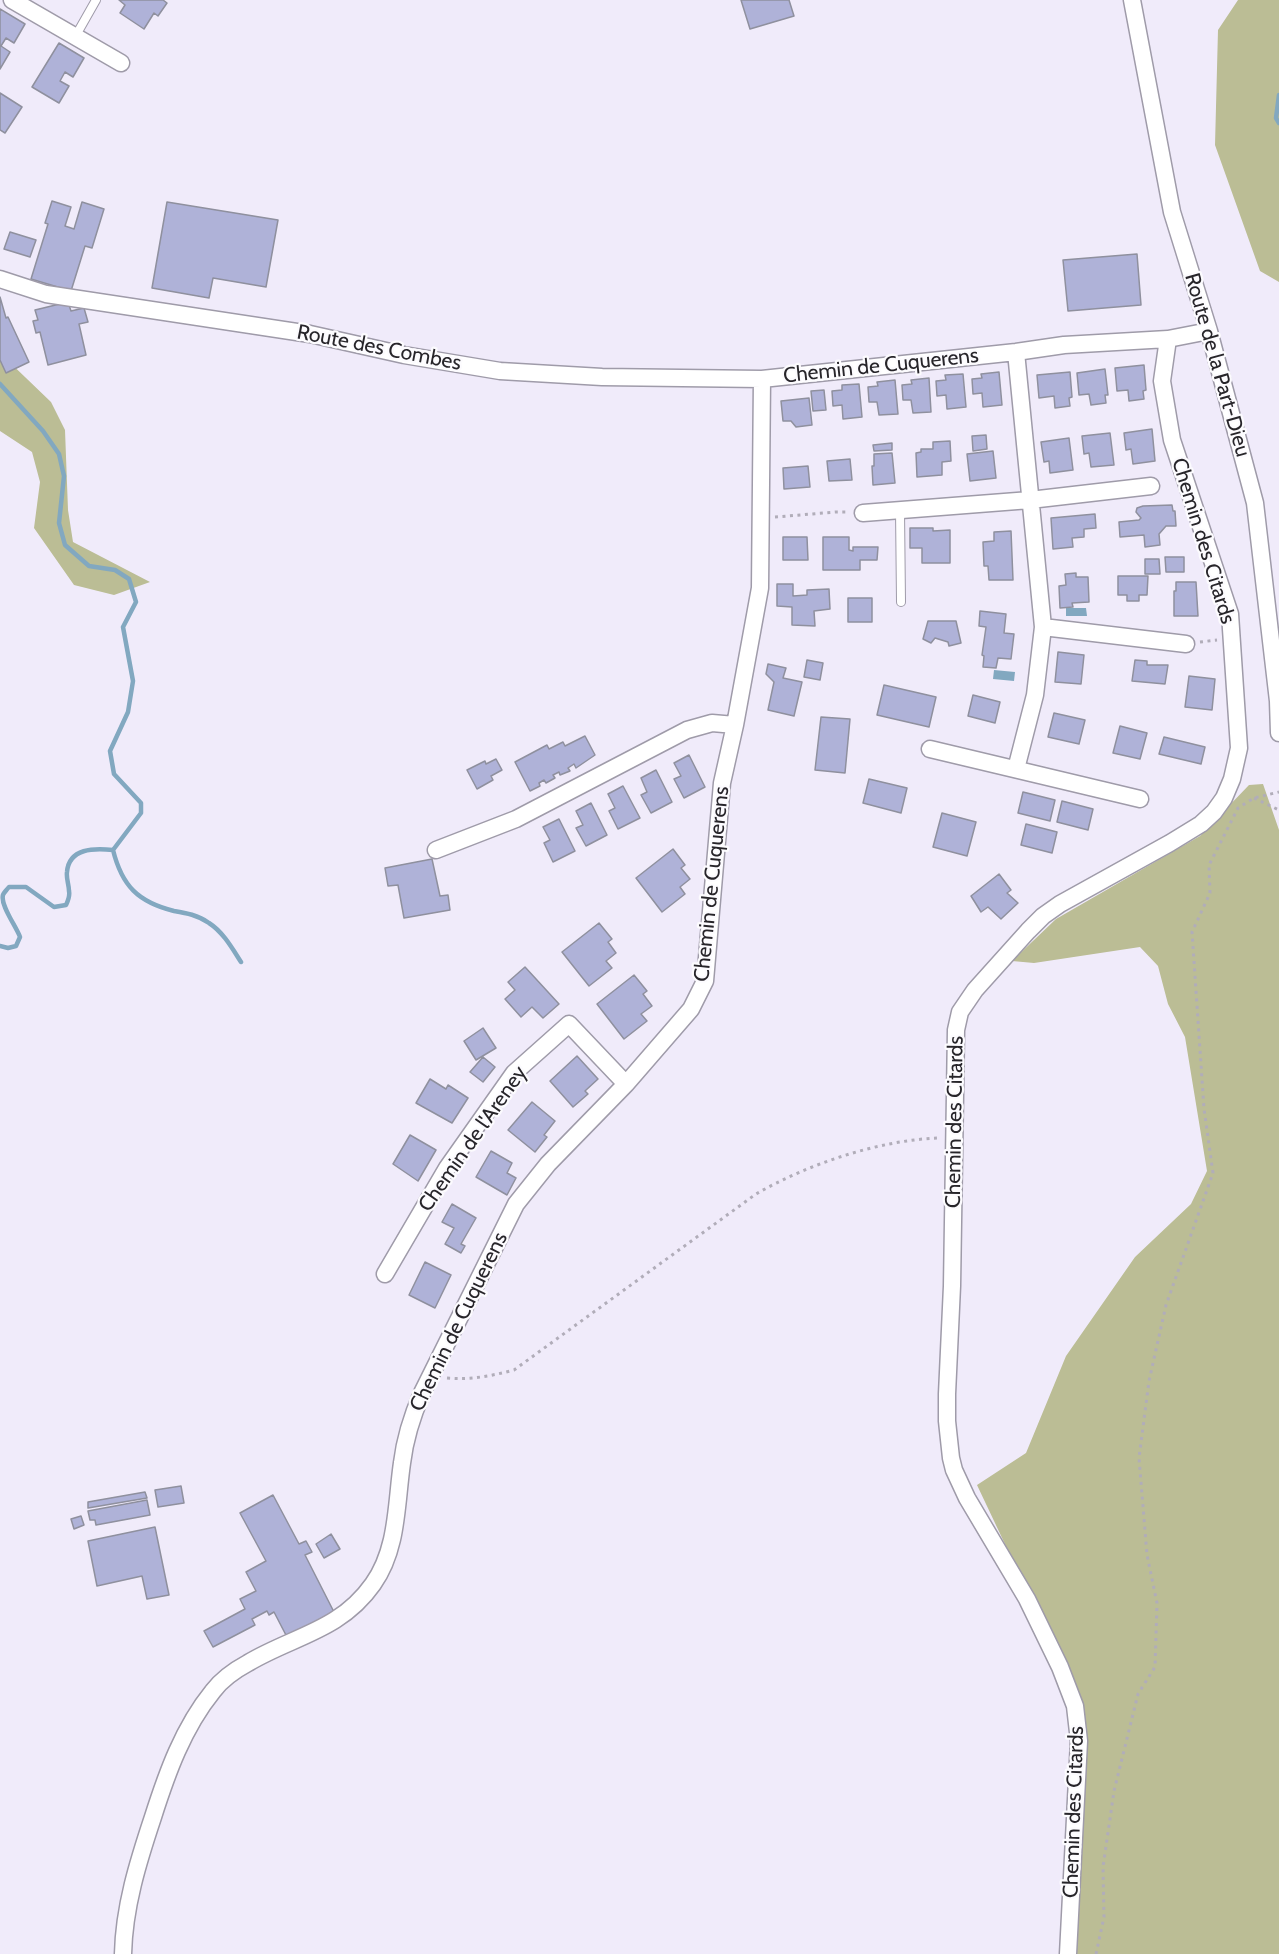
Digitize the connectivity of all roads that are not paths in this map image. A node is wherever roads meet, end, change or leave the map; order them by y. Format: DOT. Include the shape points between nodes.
graph roads {
  1 [pos="12,0"];
  2 [pos="96,0"];
  3 [pos="1132,0"];
  4 [pos="75,37"];
  5 [pos="121,63"];
  6 [pos="0,279"];
  7 [pos="1209,331"];
  8 [pos="1168,339"];
  9 [pos="1016,352"];
  10 [pos="762,379"];
  11 [pos="1151,486"];
  12 [pos="1030,500"];
  13 [pos="900,510"];
  14 [pos="863,513"];
  15 [pos="902,602"];
  16 [pos="1043,627"];
  17 [pos="1186,644"];
  18 [pos="735,725"];
  19 [pos="1279,733"];
  20 [pos="930,749"];
  21 [pos="1016,769"];
  22 [pos="1140,800"];
  23 [pos="436,850"];
  24 [pos="626,1083"];
  25 [pos="385,1274"];
  26 [pos="123,1954"];
  27 [pos="1068,1954"];
  1 -- 4 [label="street"];
  2 -- 4 [label="lane"];
  3 -- 7 [label="street, Route de la Part-Dieu" via="1172,212"];
  4 -- 5 [label="street"];
  6 -- 10 [label="street, Route des Combes" via="46,294 310,334 500,371 602,378"];
  7 -- 8 [label="street"];
  7 -- 19 [label="street, Route de la Part-Dieu" via="1255,503"];
  8 -- 9 [label="street, Chemin de Cuquerens"];
  8 -- 27 [label="street, Chemin des Citards" via="1162,381 1172,440 1230,614 1239,748 1232,779 1224,798 1201,824 1043,916 975,990 960,1012 956,1030 947,1395 951,1458 967,1498 1032,1608 1075,1706 1079,1741"];
  9 -- 10 [label="street, Chemin de Cuquerens"];
  9 -- 12 [label="street"];
  10 -- 18 [label="street, Chemin de Cuquerens" via="760,588"];
  11 -- 12 [label="street"];
  12 -- 13 [label="street"];
  12 -- 16 [label="street"];
  13 -- 14 [label="street"];
  13 -- 15 [label="lane"];
  16 -- 17 [label="street"];
  16 -- 21 [label="street" via="1035,695"];
  18 -- 23 [label="street" via="712,723 687,730 516,819"];
  18 -- 24 [label="street, Chemin de Cuquerens" via="722,783 705,981 691,1009"];
  20 -- 21 [label="street"];
  21 -- 22 [label="street"];
  24 -- 25 [label="street, Chemin de l'Areney" via="569,1024 514,1073 447,1168"];
  24 -- 26 [label="street, Chemin de Cuquerens" via="548,1164 516,1204 410,1423 392,1542 372,1586 336,1620 262,1655 224,1680 183,1738 160,1793 135,1872"];
}
